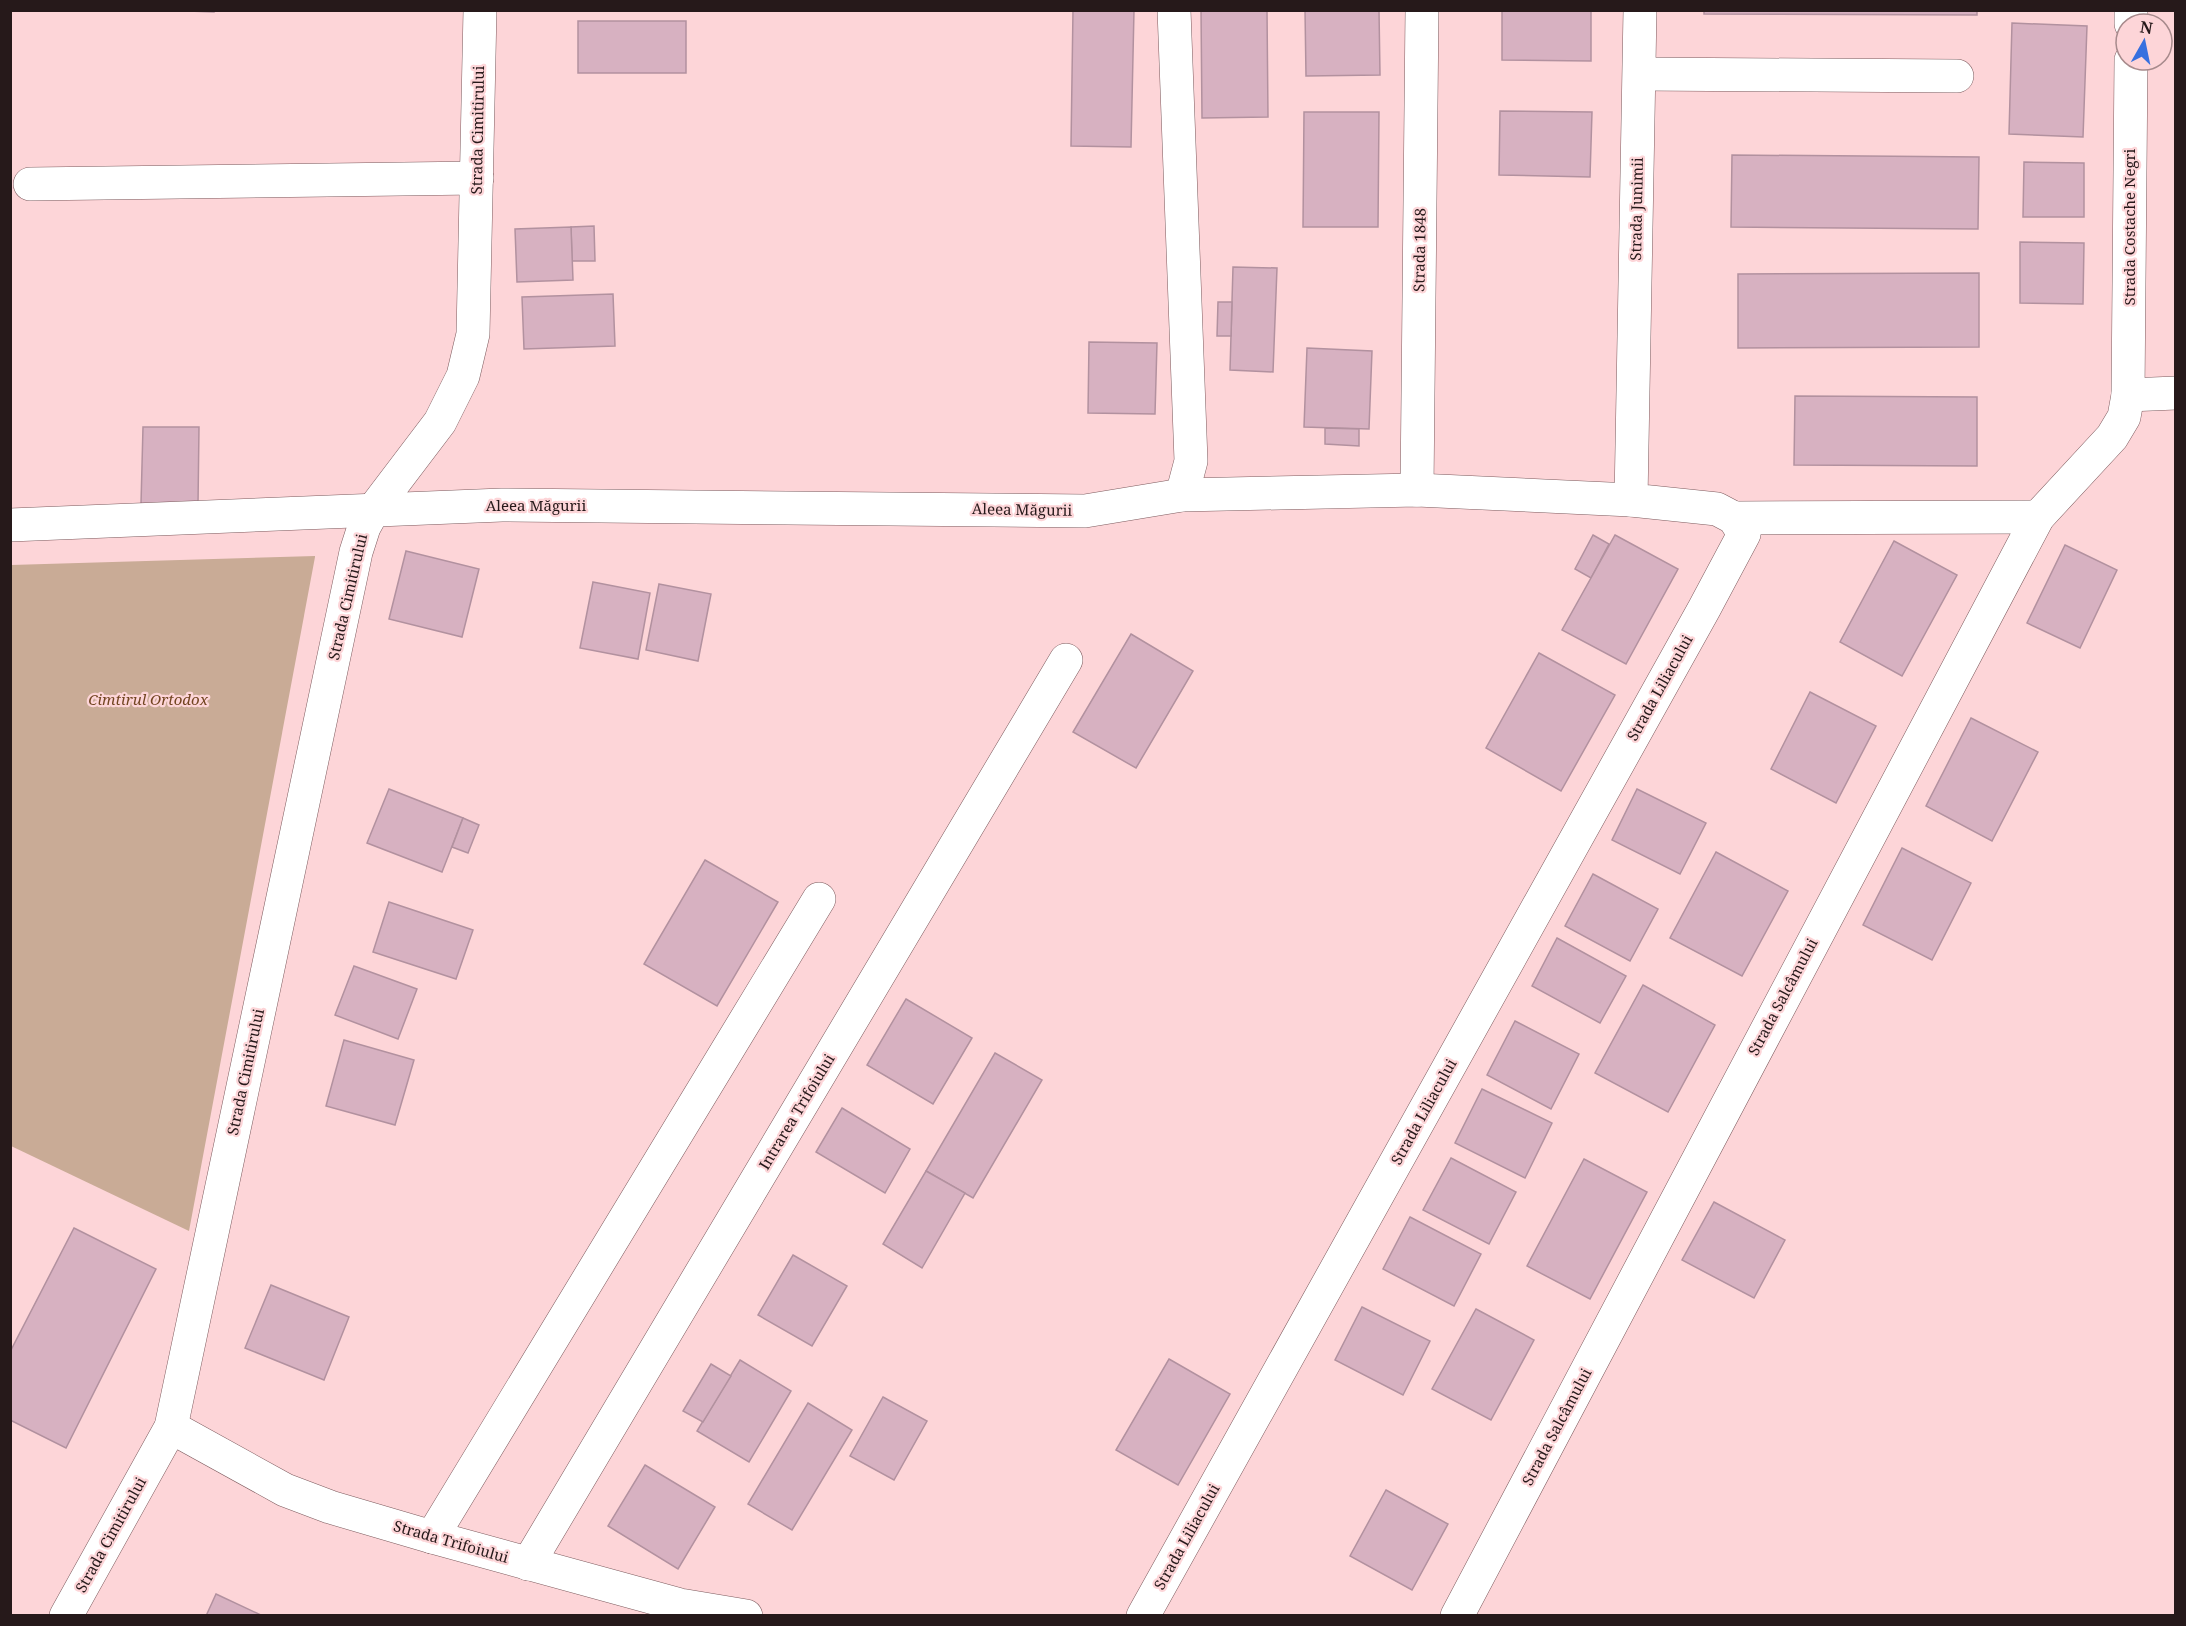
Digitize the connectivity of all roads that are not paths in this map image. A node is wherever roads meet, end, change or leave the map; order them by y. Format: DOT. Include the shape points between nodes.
graph roads {
  1 [pos="480,10"];
  2 [pos="1174,10"];
  3 [pos="1422,10"];
  4 [pos="1640,10"];
  5 [pos="2131,72"];
  6 [pos="1640,74"];
  7 [pos="1957,76"];
  8 [pos="477,178"];
  9 [pos="30,184"];
  10 [pos="2175,393"];
  11 [pos="2128,394"];
  12 [pos="1417,490"];
  13 [pos="1182,495"];
  14 [pos="1632,500"];
  15 [pos="374,509"];
  16 [pos="2038,517"];
  17 [pos="1734,518"];
  18 [pos="10,525"];
  19 [pos="1066,660"];
  20 [pos="819,899"];
  21 [pos="171,1427"];
  22 [pos="432,1537"];
  23 [pos="528,1564"];
  24 [pos="66,1616"];
  25 [pos="746,1616"];
  26 [pos="1143,1616"];
  27 [pos="1457,1616"];
  1 -- 8 [label="street, Strada Cimitirului"];
  2 -- 13 [label="street" via="1191,461"];
  3 -- 12 [label="street, Strada 1848"];
  4 -- 6 [label="street, Strada Junimii"];
  5 -- 11 [label="street, Strada Costache Negri"];
  6 -- 7 [label="street"];
  6 -- 14 [label="street, Strada Junimii"];
  8 -- 9 [label="street"];
  8 -- 15 [label="street, Strada Cimitirului" via="473,334 462,376 440,422"];
  10 -- 11 [label="street"];
  11 -- 16 [label="street, Strada Salcâmului" via="2124,417 2112,437"];
  12 -- 13 [label="street, Aleea Măgurii"];
  12 -- 14 [label="street, Aleea Măgurii"];
  13 -- 15 [label="street, Aleea Măgurii" via="1085,511 502,505"];
  14 -- 17 [label="street, Aleea Măgurii" via="1717,509"];
  15 -- 18 [label="street, Strada Cimitirului"];
  15 -- 21 [label="street, Strada Cimitirului" via="356,552"];
  16 -- 17 [label="street"];
  16 -- 27 [label="street, Strada Salcâmului"];
  17 -- 26 [label="street, Strada Liliacului" via="1744,534 1704,609"];
  19 -- 23 [label="street, Intrarea Trifoiului"];
  20 -- 22 [label="street"];
  21 -- 22 [label="street, Strada Trifoiului" via="285,1490"];
  21 -- 24 [label="street, Strada Cimitirului"];
  22 -- 23 [label="street, Strada Trifoiului"];
  23 -- 25 [label="street, Strada Trifoiului" via="680,1605"];
}
